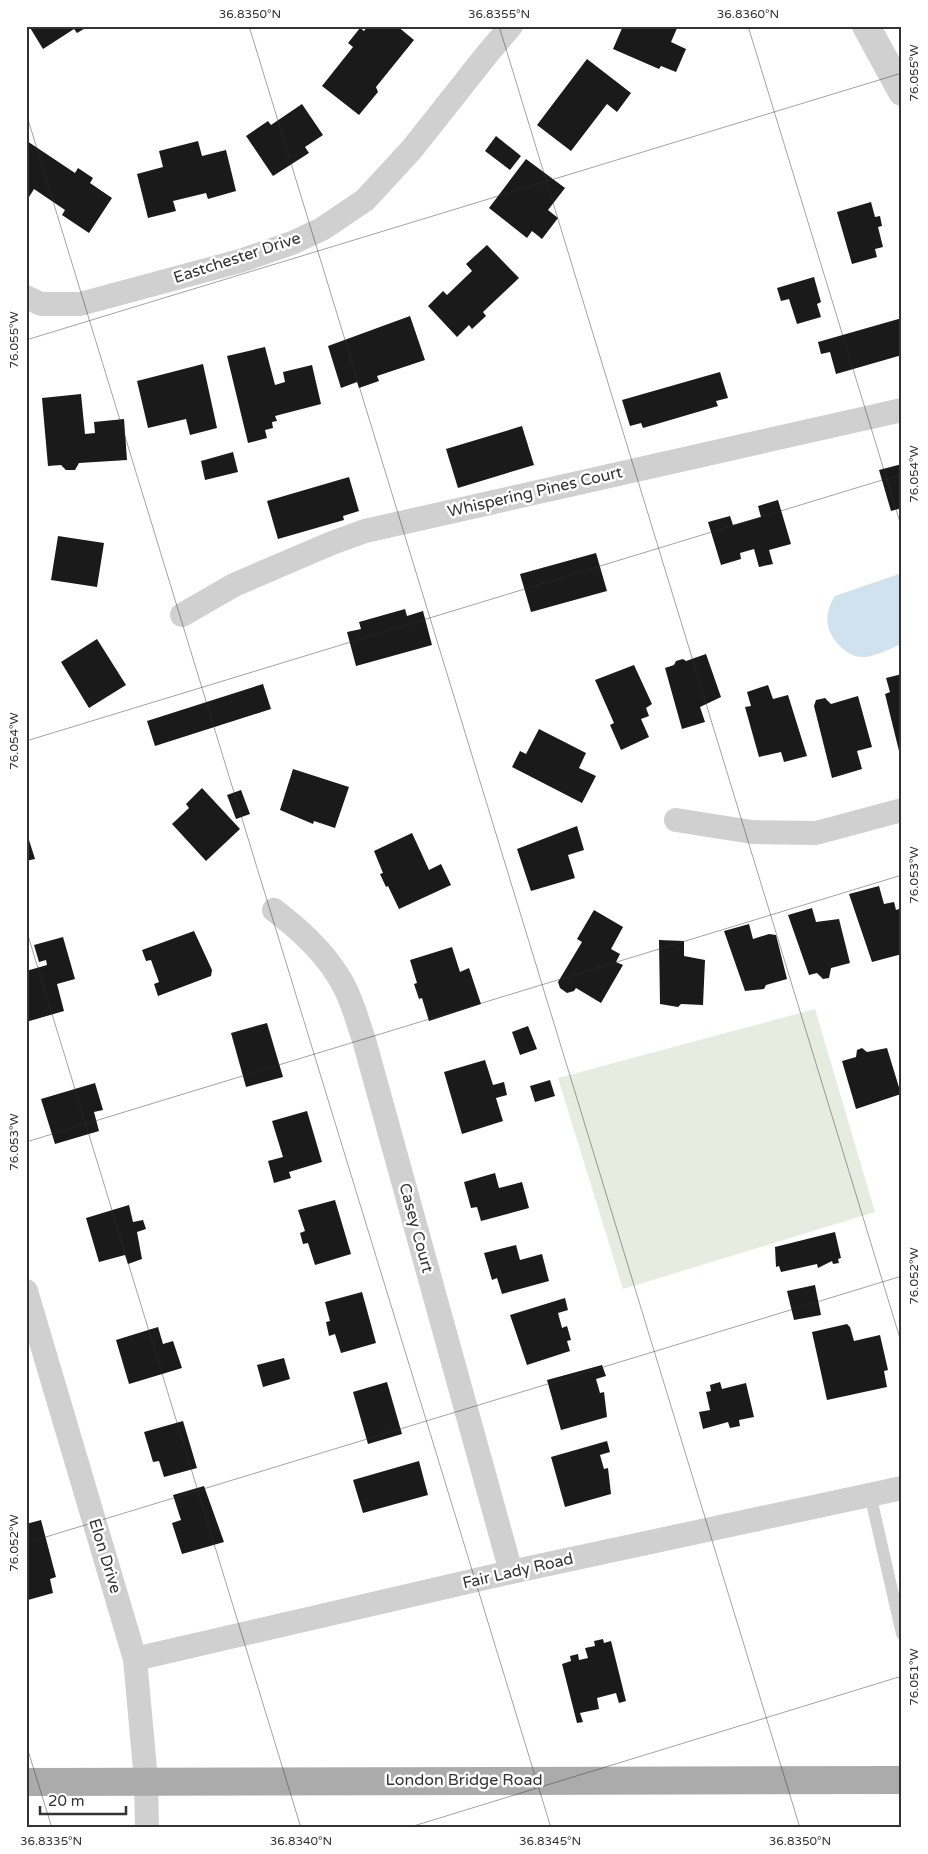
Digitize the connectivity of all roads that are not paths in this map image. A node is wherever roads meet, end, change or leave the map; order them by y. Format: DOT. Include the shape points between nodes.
graph roads {
  1 [pos="511,26"];
  2 [pos="866,26"];
  3 [pos="902,92"];
  4 [pos="26,297"];
  5 [pos="902,410"];
  6 [pos="182,615"];
  7 [pos="902,810"];
  8 [pos="676,820"];
  9 [pos="274,910"];
  10 [pos="26,1291"];
  11 [pos="902,1488"];
  12 [pos="870,1494"];
  13 [pos="511,1572"];
  14 [pos="896,1582"];
  15 [pos="902,1634"];
  16 [pos="135,1659"];
  17 [pos="146,1780"];
  18 [pos="902,1780"];
  19 [pos="26,1782"];
  20 [pos="147,1828"];
  1 -- 4 [label="street, Eastchester Drive" via="412,149 365,200 322,229 240,261 80,304 41,304"];
  2 -- 3 [label="street"];
  5 -- 6 [label="street, Whispering Pines Court" via="365,531 234,585"];
  7 -- 8 [label="street" via="816,833 752,832"];
  9 -- 13 [label="street, Casey Court" via="323,953 344,986 364,1040"];
  10 -- 16 [label="street, Elon Drive"];
  11 -- 12 [label="street, Fair Lady Road"];
  12 -- 13 [label="street, Fair Lady Road"];
  12 -- 14 [label="lane"];
  13 -- 16 [label="street, Fair Lady Road"];
  14 -- 15 [label="lane"];
  16 -- 17 [label="street, Elon Drive"];
  17 -- 18 [label="main road, London Bridge Road"];
  17 -- 19 [label="main road, London Bridge Road"];
  17 -- 20 [label="street, Elon Drive"];
}
